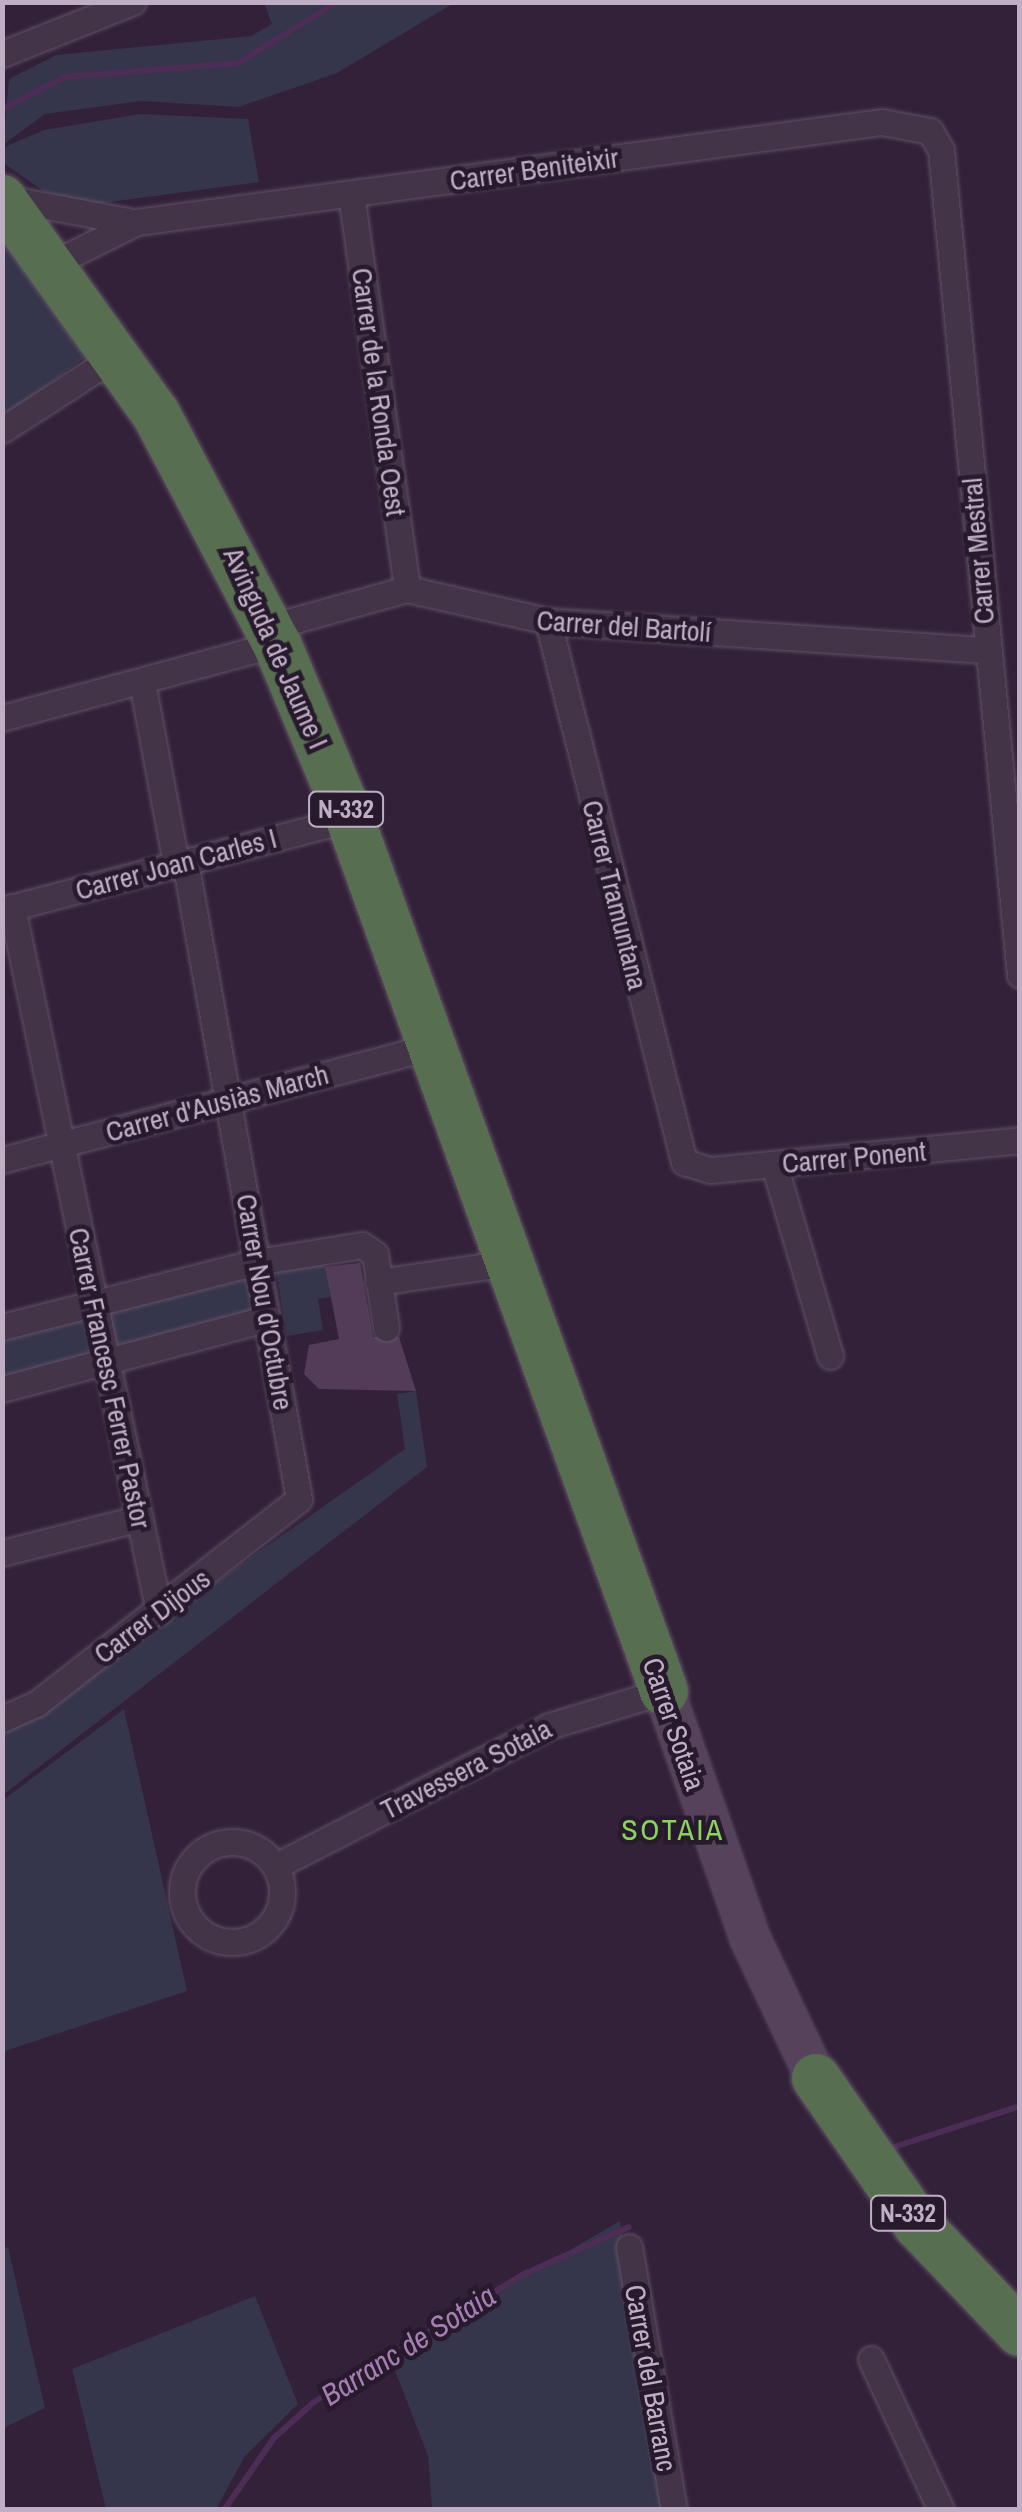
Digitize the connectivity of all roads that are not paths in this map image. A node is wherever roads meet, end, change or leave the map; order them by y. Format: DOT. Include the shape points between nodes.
graph roads {
  1 [pos="133,2"];
  2 [pos="2,54"];
  3 [pos="930,131"];
  4 [pos="350,194"];
  5 [pos="2,197"];
  6 [pos="82,218"];
  7 [pos="137,222"];
  8 [pos="43,252"];
  9 [pos="118,355"];
  10 [pos="2,430"];
  11 [pos="407,589"];
  12 [pos="548,622"];
  13 [pos="274,635"];
  14 [pos="986,650"];
  15 [pos="142,682"];
  16 [pos="2,718"];
  17 [pos="350,819"];
  18 [pos="180,862"];
  19 [pos="7,908"];
  20 [pos="1020,975"];
  21 [pos="431,1047"];
  22 [pos="228,1098"];
  23 [pos="1020,1140"];
  24 [pos="60,1145"];
  25 [pos="2,1160"];
  26 [pos="774,1164"];
  27 [pos="689,1166"];
  28 [pos="257,1262"];
  29 [pos="509,1263"];
  30 [pos="378,1282"];
  31 [pos="94,1304"];
  32 [pos="268,1318"];
  33 [pos="2,1328"];
  34 [pos="386,1328"];
  35 [pos="830,1356"];
  36 [pos="107,1362"];
  37 [pos="2,1389"];
  38 [pos="566,1422"];
  39 [pos="297,1505"];
  40 [pos="140,1518"];
  41 [pos="2,1553"];
  42 [pos="159,1612"];
  43 [pos="664,1691"];
  44 [pos="2,1719"];
  45 [pos="276,1866"];
  46 [pos="816,2078"];
  47 [pos="628,2247"];
  48 [pos="1020,2332"];
  49 [pos="871,2359"];
  50 [pos="674,2510"];
  51 [pos="941,2510"];
  1 -- 2 [label="street"];
  3 -- 4 [label="street, Carrer Beniteixir" via="882,122"];
  3 -- 14 [label="street, Carrer Mestral" via="941,150"];
  4 -- 7 [label="street, Carrer Beniteixir"];
  4 -- 11 [label="street, Carrer de la Ronda Oest"];
  5 -- 6 [label="street, Carrer Beniteixir"];
  5 -- 8 [label="highway, Avinguda de Jaume I / N-332"];
  6 -- 7 [label="street, Carrer Beniteixir"];
  6 -- 8 [label="street, Carrer Beniteixir"];
  7 -- 8 [label="street, Carrer Beniteixir"];
  8 -- 9 [label="highway, Avinguda de Jaume I / N-332"];
  9 -- 10 [label="street"];
  9 -- 13 [label="highway, Avinguda de Jaume I / N-332"];
  11 -- 12 [label="street, Carrer del Bartolí"];
  11 -- 13 [label="street, Carrer del Bartolí"];
  12 -- 14 [label="street, Carrer del Bartolí"];
  12 -- 27 [label="street, Carrer Tramuntana"];
  13 -- 15 [label="street, Carrer del Bartolí"];
  13 -- 17 [label="highway, Avinguda de Jaume I / N-332"];
  14 -- 20 [label="street, Carrer Mestral"];
  15 -- 16 [label="street, Carrer del Bartolí"];
  15 -- 18 [label="street, Carrer Nou d'Octubre"];
  17 -- 18 [label="street, Carrer Joan Carles I"];
  17 -- 21 [label="highway, Avinguda de Jaume I / N-332"];
  18 -- 19 [label="street, Carrer Joan Carles I"];
  18 -- 22 [label="street, Carrer Nou d'Octubre"];
  19 -- 24 [label="street, Carrer Francesc Ferrer Pastor"];
  21 -- 22 [label="street, Carrer d'Ausiàs March"];
  21 -- 29 [label="highway, Avinguda de Jaume I / N-332"];
  22 -- 24 [label="street, Carrer d'Ausiàs March"];
  22 -- 28 [label="street, Carrer Nou d'Octubre"];
  23 -- 26 [label="street, Carrer Ponent"];
  24 -- 25 [label="street, Carrer d'Ausiàs March"];
  24 -- 31 [label="street, Carrer Francesc Ferrer Pastor"];
  26 -- 27 [label="street, Carrer Ponent"];
  26 -- 35 [label="street"];
  28 -- 30 [label="street" via="368,1246"];
  28 -- 31 [label="street"];
  28 -- 32 [label="street, Carrer Nou d'Octubre"];
  29 -- 30 [label="street"];
  29 -- 38 [label="highway, Avinguda de Jaume I / N-332"];
  30 -- 34 [label="street"];
  31 -- 33 [label="street"];
  31 -- 36 [label="street, Carrer Francesc Ferrer Pastor"];
  32 -- 36 [label="street"];
  32 -- 39 [label="street, Carrer Nou d'Octubre"];
  36 -- 37 [label="street"];
  36 -- 40 [label="street, Carrer Francesc Ferrer Pastor"];
  38 -- 43 [label="highway, Carrer Sotaia / N-332"];
  39 -- 42 [label="street, Carrer Dijous"];
  40 -- 41 [label="street"];
  40 -- 42 [label="street, Carrer Francesc Ferrer Pastor"];
  42 -- 44 [label="street, Carrer Dijous"];
  43 -- 45 [label="street, Travessera Sotaia" via="549,1726"];
  43 -- 46 [label="main road, Carrer Sotaia" via="750,1938"];
  45 -- 45 [label="street" via="244,1843 199,1853 182,1881 190,1922 220,1941 255,1937 282,1902"];
  46 -- 48 [label="highway, N-332" via="916,2224"];
  47 -- 50 [label="street, Carrer del Barranc"];
  49 -- 51 [label="street"];
}
